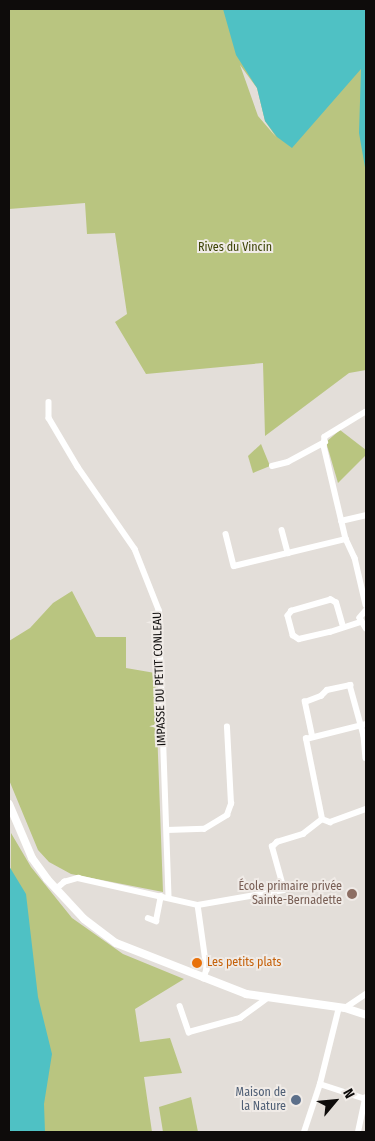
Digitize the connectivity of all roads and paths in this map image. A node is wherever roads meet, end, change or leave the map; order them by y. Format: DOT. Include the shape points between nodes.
graph roads {
  1 [pos="49,402"];
  2 [pos="366,412"];
  3 [pos="325,442"];
  4 [pos="272,466"];
  5 [pos="366,515"];
  6 [pos="342,521"];
  7 [pos="282,530"];
  8 [pos="226,534"];
  9 [pos="346,539"];
  10 [pos="288,553"];
  11 [pos="366,605"];
  12 [pos="366,611"];
  13 [pos="360,622"];
  14 [pos="343,627"];
  15 [pos="366,628"];
  16 [pos="364,724"];
  17 [pos="227,727"];
  18 [pos="312,736"];
  19 [pos="366,758"];
  20 [pos="9,804"];
  21 [pos="366,809"];
  22 [pos="322,819"];
  23 [pos="167,830"];
  24 [pos="56,889"];
  25 [pos="161,896"];
  26 [pos="169,898"];
  27 [pos="198,905"];
  28 [pos="148,918"];
  29 [pos="204,979"];
  30 [pos="366,994"];
  31 [pos="266,999"];
  32 [pos="180,1006"];
  33 [pos="342,1008"];
  34 [pos="366,1015"];
  35 [pos="320,1084"];
  36 [pos="366,1098"];
  37 [pos="304,1132"];
  38 [pos="358,1132"];
  1 -- 23 [label="street, IMPASSE DU PETIT CONLEAU" via="48,418 135,550 159,610"];
  2 -- 3 [label="street" via="326,437"];
  3 -- 4 [label="street" via="288,462"];
  3 -- 6 [label="street"];
  5 -- 6 [label="street"];
  6 -- 9 [label="street"];
  7 -- 10 [label="street"];
  8 -- 10 [label="street" via="234,566"];
  9 -- 10 [label="street"];
  9 -- 11 [label="street" via="355,558"];
  12 -- 13 [label="street"];
  13 -- 14 [label="street"];
  13 -- 15 [label="street"];
  14 -- 14 [label="street" via="299,639 293,635 288,616 292,611 331,600 336,603"];
  16 -- 18 [label="street"];
  16 -- 18 [label="street" via="348,684 327,690 305,702"];
  16 -- 19 [label="street"];
  17 -- 23 [label="street" via="228,815 204,829"];
  18 -- 22 [label="street" via="306,743"];
  20 -- 24 [label="street" via="32,858"];
  21 -- 22 [label="street" via="330,822"];
  22 -- 27 [label="street" via="303,834 277,842 272,847 284,890"];
  23 -- 26 [label="street, IMPASSE DU PETIT CONLEAU"];
  24 -- 25 [label="street" via="64,882 78,878"];
  24 -- 29 [label="street" via="84,919 111,940"];
  25 -- 26 [label="street"];
  25 -- 28 [label="street" via="156,921"];
  26 -- 27 [label="street"];
  27 -- 29 [label="street" via="207,969"];
  29 -- 31 [label="street"];
  30 -- 33 [label="street"];
  31 -- 32 [label="street" via="240,1018 189,1032"];
  31 -- 33 [label="street"];
  33 -- 34 [label="street"];
  33 -- 35 [label="street"];
  35 -- 36 [label="street"];
  35 -- 37 [label="street"];
  36 -- 38 [label="street"];
}
